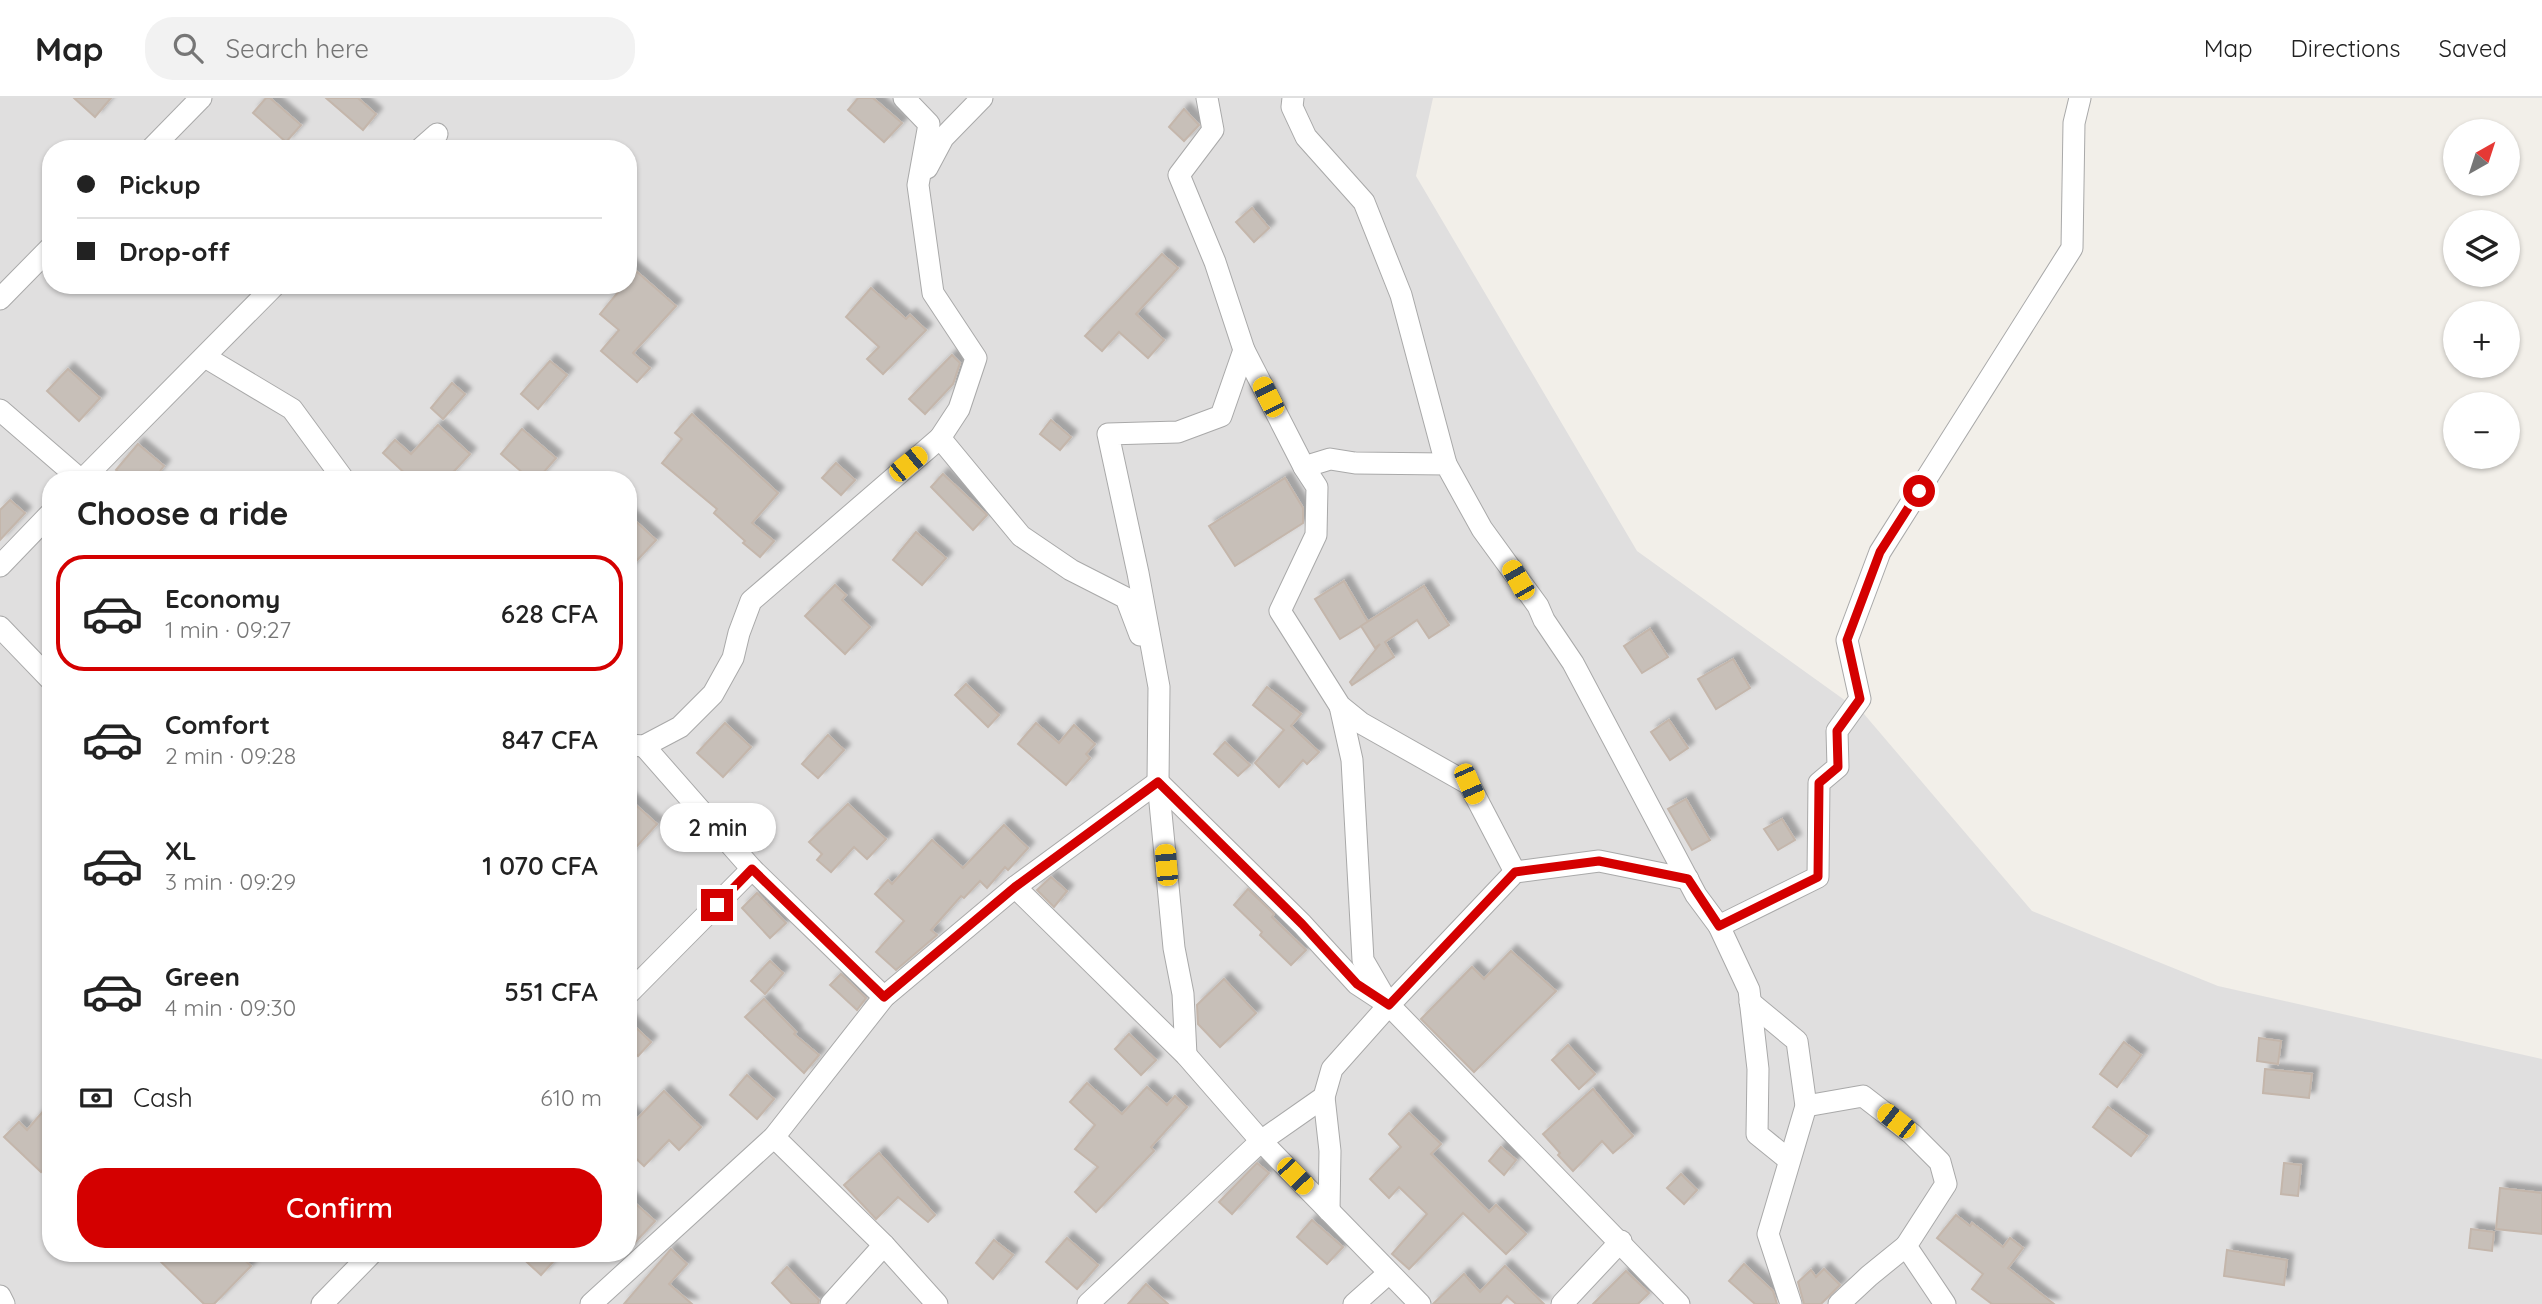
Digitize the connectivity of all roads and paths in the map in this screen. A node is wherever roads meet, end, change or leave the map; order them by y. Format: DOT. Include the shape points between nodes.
graph roads {
  1 [pos="201,98"];
  2 [pos="905,98"];
  3 [pos="982,98"];
  4 [pos="1207,98"];
  5 [pos="1225,98"];
  6 [pos="1293,98"];
  7 [pos="2080,98"];
  8 [pos="1213,130"];
  9 [pos="437,134"];
  10 [pos="160,140"];
  11 [pos="430,140"];
  12 [pos="918,185"];
  13 [pos="42,256"];
  14 [pos="266,294"];
  15 [pos="0,299"];
  16 [pos="1244,350"];
  17 [pos="205,357"];
  18 [pos="0,410"];
  19 [pos="940,438"];
  20 [pos="1446,464"];
  21 [pos="1304,467"];
  22 [pos="71,471"];
  23 [pos="91,471"];
  24 [pos="337,471"];
  25 [pos="42,522"];
  26 [pos="0,566"];
  27 [pos="0,627"];
  28 [pos="42,671"];
  29 [pos="1159,687"];
  30 [pos="1340,706"];
  31 [pos="637,746"];
  32 [pos="637,747"];
  33 [pos="1158,782"];
  34 [pos="752,869"];
  35 [pos="1515,872"];
  36 [pos="1688,879"];
  37 [pos="1015,887"];
  38 [pos="1719,926"];
  39 [pos="637,985"];
  40 [pos="884,997"];
  41 [pos="1750,1002"];
  42 [pos="1389,1005"];
  43 [pos="1186,1055"];
  44 [pos="1324,1097"];
  45 [pos="1806,1106"];
  46 [pos="775,1137"];
  47 [pos="1261,1141"];
  48 [pos="1789,1160"];
  49 [pos="1329,1211"];
  50 [pos="1621,1241"];
  51 [pos="884,1245"];
  52 [pos="1906,1246"];
  53 [pos="637,1255"];
  54 [pos="363,1262"];
  55 [pos="629,1262"];
  56 [pos="1389,1273"];
  57 [pos="0,1296"];
  58 [pos="4,1304"];
  59 [pos="322,1304"];
  60 [pos="591,1304"];
  61 [pos="831,1304"];
  62 [pos="937,1304"];
  63 [pos="1088,1304"];
  64 [pos="1354,1304"];
  65 [pos="1420,1304"];
  66 [pos="1562,1304"];
  67 [pos="1679,1304"];
  68 [pos="1791,1304"];
  69 [pos="1839,1304"];
  70 [pos="1945,1304"];
  1 -- 10 [label="street"];
  2 -- 12 [label="street" via="929,124"];
  3 -- 12 [label="street" via="943,138"];
  4 -- 8 [label="street"];
  5 -- 8 [label="street"];
  6 -- 20 [label="street" via="1292,107 1306,136 1364,202 1401,295"];
  7 -- 38 [label="street" via="2074,123 2072,248 1880,552 1847,640 1860,699 1837,731 1838,767 1819,783 1818,877"];
  8 -- 16 [label="street" via="1179,175 1215,261"];
  9 -- 11 [label="street"];
  12 -- 19 [label="street" via="933,293 976,358 959,409"];
  13 -- 15 [label="street"];
  14 -- 17 [label="street"];
  16 -- 21 [label="street"];
  16 -- 29 [label="street" via="1221,416 1178,432 1108,434"];
  17 -- 23 [label="street"];
  17 -- 24 [label="street" via="292,409"];
  18 -- 22 [label="street"];
  19 -- 29 [label="street" via="1021,536 1070,570 1126,598"];
  19 -- 31 [label="street" via="751,601 733,658 713,694 680,727"];
  20 -- 21 [label="street" via="1355,464 1330,459"];
  20 -- 36 [label="street" via="1482,529 1573,663"];
  21 -- 30 [label="street" via="1317,487 1316,535 1280,611"];
  25 -- 26 [label="street"];
  27 -- 28 [label="street"];
  29 -- 33 [label="street"];
  30 -- 35 [label="street" via="1361,723 1469,784"];
  30 -- 42 [label="street" via="1352,760 1363,960"];
  32 -- 34 [label="street"];
  33 -- 37 [label="street"];
  33 -- 42 [label="street" via="1357,984"];
  33 -- 43 [label="street"];
  34 -- 39 [label="street"];
  34 -- 40 [label="street"];
  35 -- 36 [label="street" via="1599,861"];
  35 -- 42 [label="street"];
  36 -- 38 [label="street"];
  37 -- 40 [label="street"];
  37 -- 43 [label="street"];
  38 -- 41 [label="street" via="1749,990"];
  40 -- 46 [label="street"];
  41 -- 45 [label="street" via="1797,1041"];
  41 -- 48 [label="street" via="1758,1069 1757,1135"];
  42 -- 44 [label="street" via="1332,1069"];
  42 -- 50 [label="street"];
  43 -- 47 [label="street"];
  44 -- 47 [label="street"];
  44 -- 49 [label="street" via="1330,1151"];
  45 -- 48 [label="street"];
  45 -- 52 [label="street" via="1863,1096 1940,1162 1946,1184"];
  46 -- 51 [label="street"];
  46 -- 53 [label="street"];
  47 -- 49 [label="street"];
  47 -- 63 [label="street"];
  48 -- 68 [label="street" via="1769,1234"];
  49 -- 56 [label="street"];
  50 -- 66 [label="street"];
  50 -- 67 [label="street"];
  51 -- 61 [label="street"];
  51 -- 62 [label="street"];
  52 -- 69 [label="street"];
  52 -- 70 [label="street"];
  54 -- 59 [label="street"];
  55 -- 60 [label="street"];
  56 -- 64 [label="street"];
  56 -- 65 [label="street"];
  57 -- 58 [label="street"];
}
